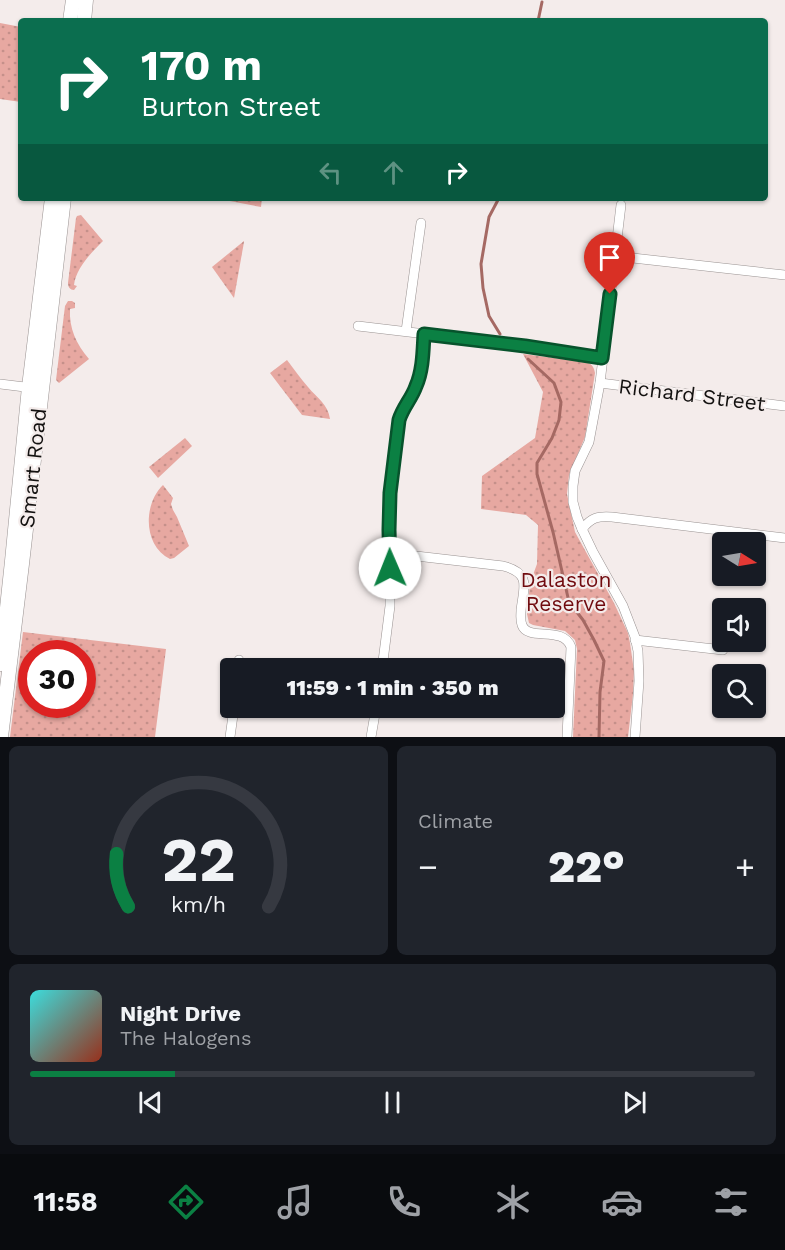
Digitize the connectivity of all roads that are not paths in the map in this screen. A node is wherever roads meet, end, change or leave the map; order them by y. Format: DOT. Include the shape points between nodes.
graph roads {
  1 [pos="74,0"];
  2 [pos="86,0"];
  3 [pos="74,18"];
  4 [pos="75,18"];
  5 [pos="52,201"];
  6 [pos="64,201"];
  7 [pos="621,205"];
  8 [pos="421,223"];
  9 [pos="615,256"];
  10 [pos="785,275"];
  11 [pos="358,326"];
  12 [pos="406,331"];
  13 [pos="424,334"];
  14 [pos="602,358"];
  15 [pos="600,383"];
  16 [pos="0,384"];
  17 [pos="35,388"];
  18 [pos="785,406"];
  19 [pos="582,529"];
  20 [pos="785,538"];
  21 [pos="390,553"];
  22 [pos="635,640"];
  23 [pos="712,649"];
  24 [pos="383,658"];
  25 [pos="0,668"];
  26 [pos="233,718"];
  27 [pos="374,718"];
  28 [pos="1,737"];
  29 [pos="230,737"];
  30 [pos="371,737"];
  31 [pos="567,737"];
  32 [pos="634,737"];
  1 -- 3 [label="main road"];
  2 -- 4 [label="main road"];
  5 -- 17 [label="main road, Smart Road"];
  6 -- 17 [label="main road, Smart Road"];
  7 -- 9 [label="street"];
  8 -- 12 [label="street"];
  9 -- 10 [label="street"];
  9 -- 14 [label="street"];
  11 -- 12 [label="street"];
  12 -- 13 [label="street"];
  13 -- 14 [label="street"];
  13 -- 21 [label="street" via="420,374 399,420 390,493"];
  14 -- 15 [label="street"];
  15 -- 18 [label="street, Richard Street"];
  15 -- 19 [label="street" via="589,441 575,471 573,486 573,502"];
  16 -- 17 [label="street"];
  17 -- 25 [label="main road, Smart Road"];
  17 -- 28 [label="main road, Smart Road" via="21,574"];
  19 -- 20 [label="street" via="595,518 612,517"];
  19 -- 22 [label="street" via="627,614"];
  21 -- 24 [label="street" via="390,606"];
  21 -- 31 [label="street" via="519,571 523,577 524,628 561,636 571,646"];
  22 -- 23 [label="street"];
  22 -- 32 [label="street" via="639,681"];
  26 -- 29 [label="street"];
  27 -- 30 [label="street"];
}
